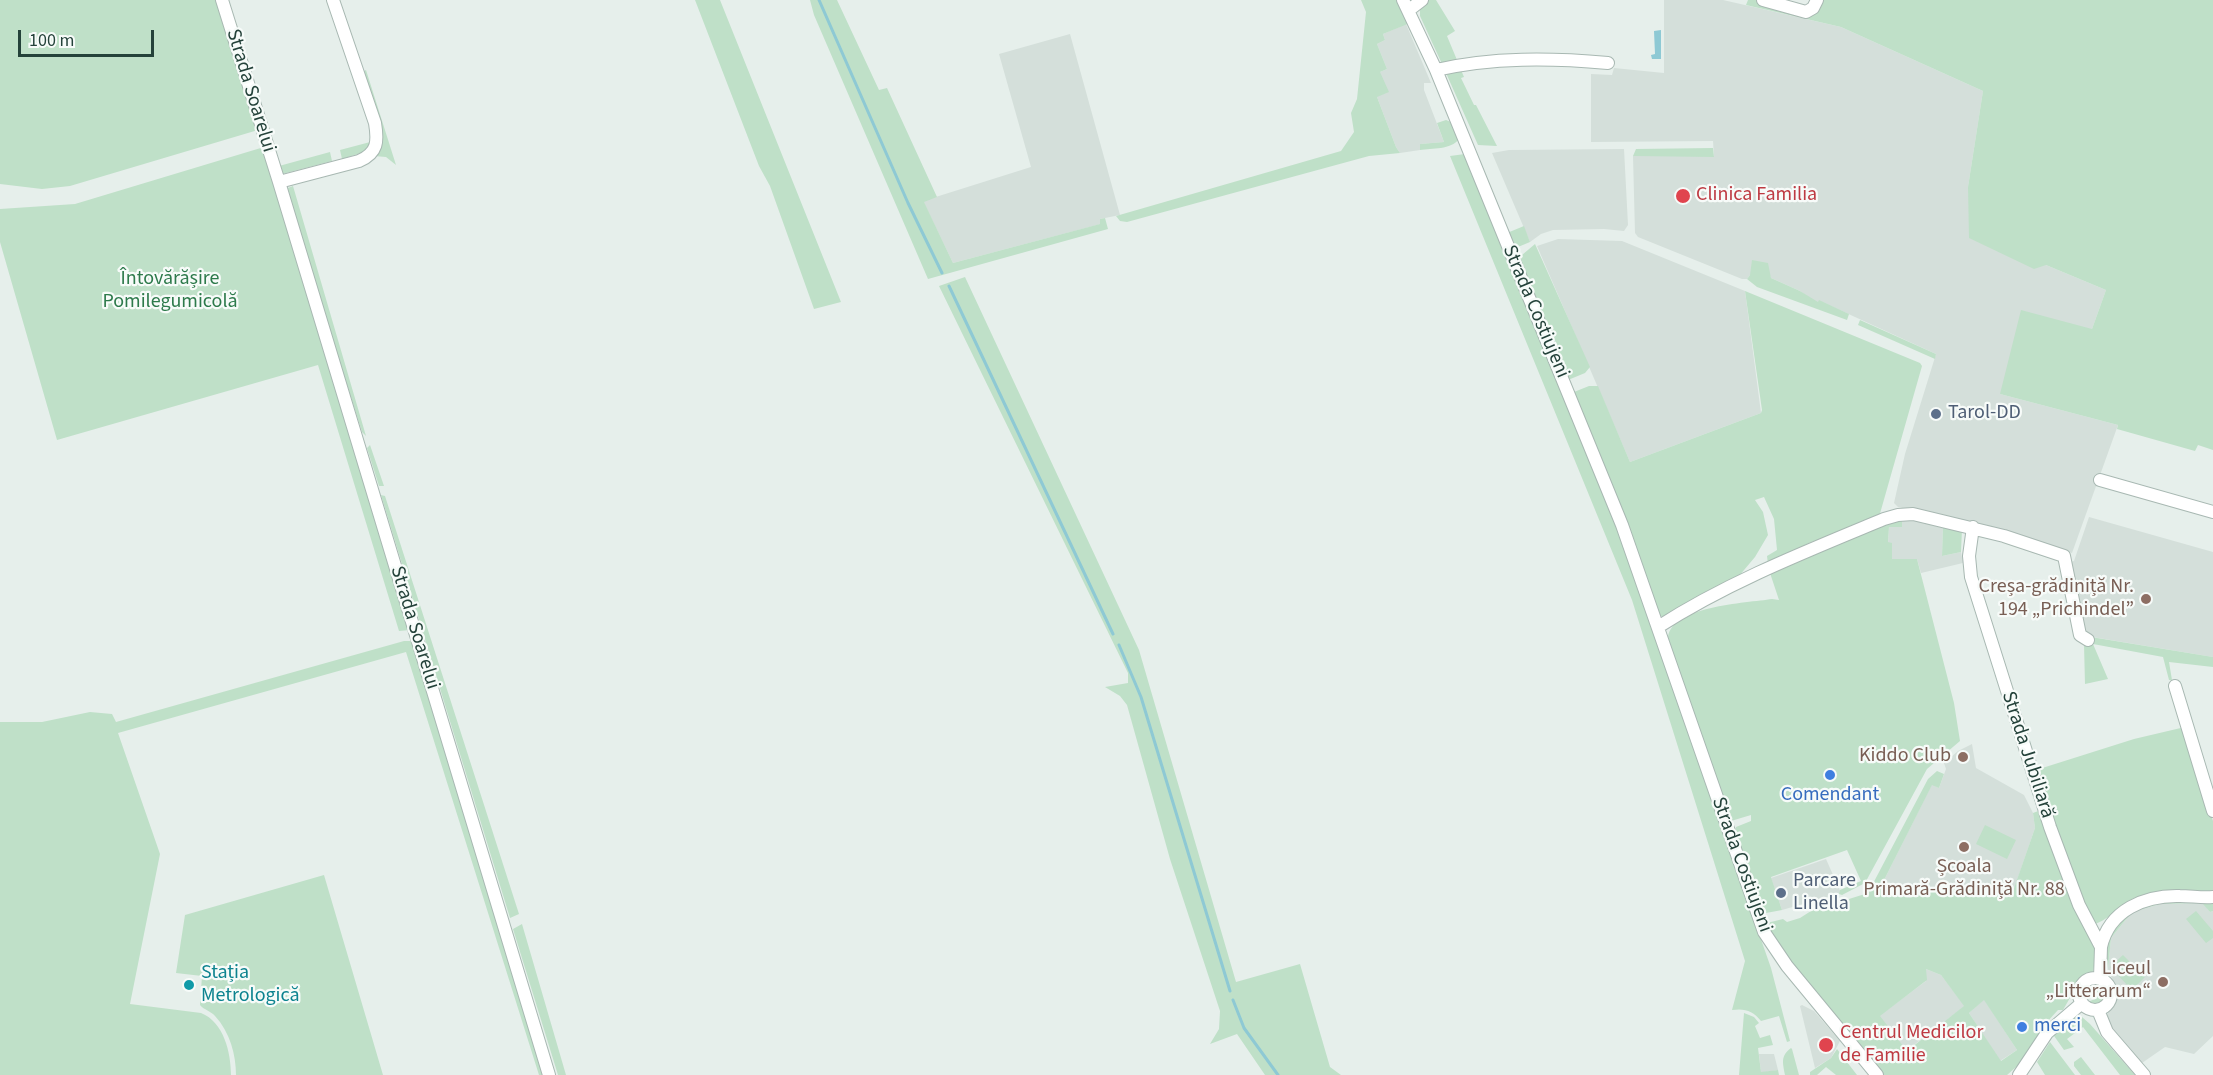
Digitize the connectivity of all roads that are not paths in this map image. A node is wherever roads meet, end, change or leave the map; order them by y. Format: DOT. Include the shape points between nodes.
graph roads {
  1 [pos="222,0"];
  2 [pos="333,0"];
  3 [pos="1422,0"];
  4 [pos="1763,0"];
  5 [pos="1817,0"];
  6 [pos="1406,5"];
  7 [pos="1608,63"];
  8 [pos="1437,70"];
  9 [pos="279,182"];
  10 [pos="2100,480"];
  11 [pos="2213,512"];
  12 [pos="1973,527"];
  13 [pos="1658,627"];
  14 [pos="2088,640"];
  15 [pos="2175,686"];
  16 [pos="2213,811"];
  17 [pos="2213,897"];
  18 [pos="2101,947"];
  19 [pos="2100,978"];
  20 [pos="2082,1003"];
  21 [pos="2098,1010"];
  22 [pos="549,1075"];
  23 [pos="1878,1075"];
  24 [pos="2019,1075"];
  25 [pos="2144,1075"];
  1 -- 9 [label="street, Strada Soarelui"];
  2 -- 9 [label="street" via="375,123 376,148 359,161"];
  3 -- 6 [label="street"];
  4 -- 5 [label="street" via="1806,12"];
  6 -- 8 [label="street, Strada Costiujeni"];
  7 -- 8 [label="street" via="1525,59"];
  8 -- 13 [label="street, Strada Costiujeni" via="1596,460"];
  9 -- 22 [label="street, Strada Soarelui"];
  10 -- 11 [label="street"];
  12 -- 13 [label="street" via="1913,514 1884,519 1761,571 1690,606"];
  12 -- 14 [label="street" via="2064,556 2080,634"];
  12 -- 18 [label="street, Strada Jubiliară" via="1969,556 1974,589 2050,827 2079,905"];
  13 -- 23 [label="street, Strada Costiujeni" via="1764,932 1787,966"];
  15 -- 16 [label="street"];
  17 -- 18 [label="street" via="2161,897 2133,905 2116,917"];
  18 -- 19 [label="street, Strada Jubiliară"];
  19 -- 20 [label="street" via="2090,978 2082,984"];
  19 -- 21 [label="street" via="2109,984 2112,995 2108,1005"];
  20 -- 21 [label="street"];
  20 -- 24 [label="street" via="2047,1033"];
  21 -- 25 [label="street" via="2107,1032"];
}
